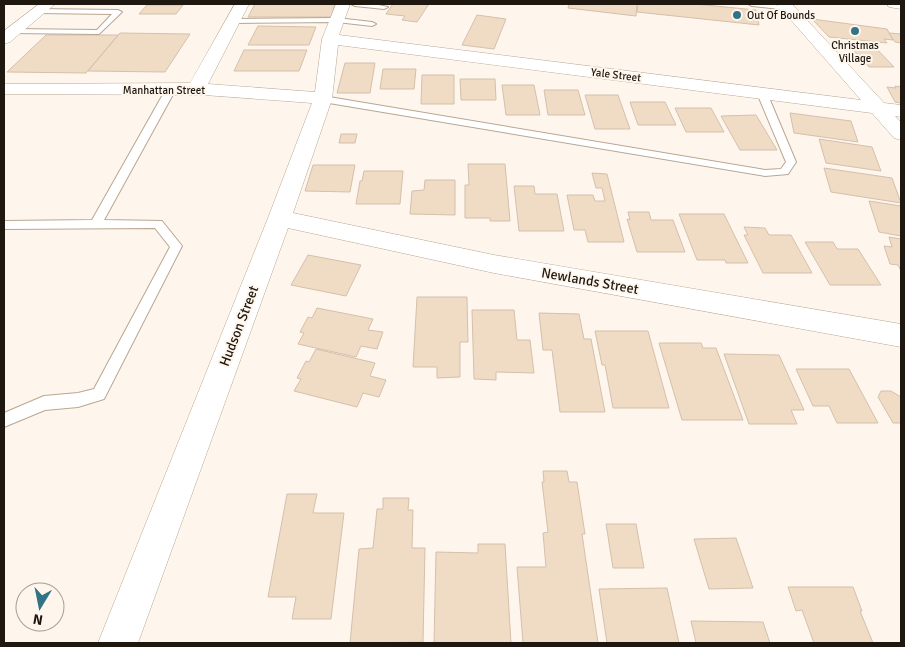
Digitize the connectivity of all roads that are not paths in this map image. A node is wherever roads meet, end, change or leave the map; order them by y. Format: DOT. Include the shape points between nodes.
graph roads {
  1 [pos="242,4"];
  2 [pos="752,4"];
  3 [pos="894,4"];
  4 [pos="901,5"];
  5 [pos="786,6"];
  6 [pos="384,7"];
  7 [pos="43,8"];
  8 [pos="341,17"];
  9 [pos="232,21"];
  10 [pos="372,24"];
  11 [pos="9,35"];
  12 [pos="4,89"];
  13 [pos="171,89"];
  14 [pos="196,89"];
  15 [pos="762,93"];
  16 [pos="323,99"];
  17 [pos="879,108"];
  18 [pos="901,111"];
  19 [pos="901,134"];
  20 [pos="280,218"];
  21 [pos="4,225"];
  22 [pos="95,225"];
  23 [pos="901,336"];
  24 [pos="4,420"];
  25 [pos="118,643"];
  1 -- 9 [label="street"];
  2 -- 5 [label="lane"];
  3 -- 4 [label="street"];
  5 -- 17 [label="street"];
  6 -- 8 [label="lane"];
  7 -- 11 [label="street"];
  7 -- 11 [label="lane" via="118,12 99,32"];
  8 -- 9 [label="lane"];
  8 -- 10 [label="lane"];
  8 -- 15 [label="street, Yale Street"];
  8 -- 16 [label="street, Hudson Street"];
  9 -- 14 [label="street"];
  12 -- 13 [label="street, Manhattan Street"];
  13 -- 14 [label="street, Manhattan Street"];
  13 -- 22 [label="lane"];
  14 -- 16 [label="street, Manhattan Street"];
  15 -- 16 [label="lane" via="790,162 784,172 766,173"];
  15 -- 17 [label="street, Yale Street"];
  16 -- 20 [label="street, Hudson Street"];
  17 -- 18 [label="street, Yale Street"];
  17 -- 19 [label="street"];
  20 -- 23 [label="street, Newlands Street" via="494,264"];
  20 -- 25 [label="street, Hudson Street"];
  21 -- 22 [label="lane"];
  22 -- 24 [label="lane" via="158,224 176,246 99,394 78,400 44,403"];
}
